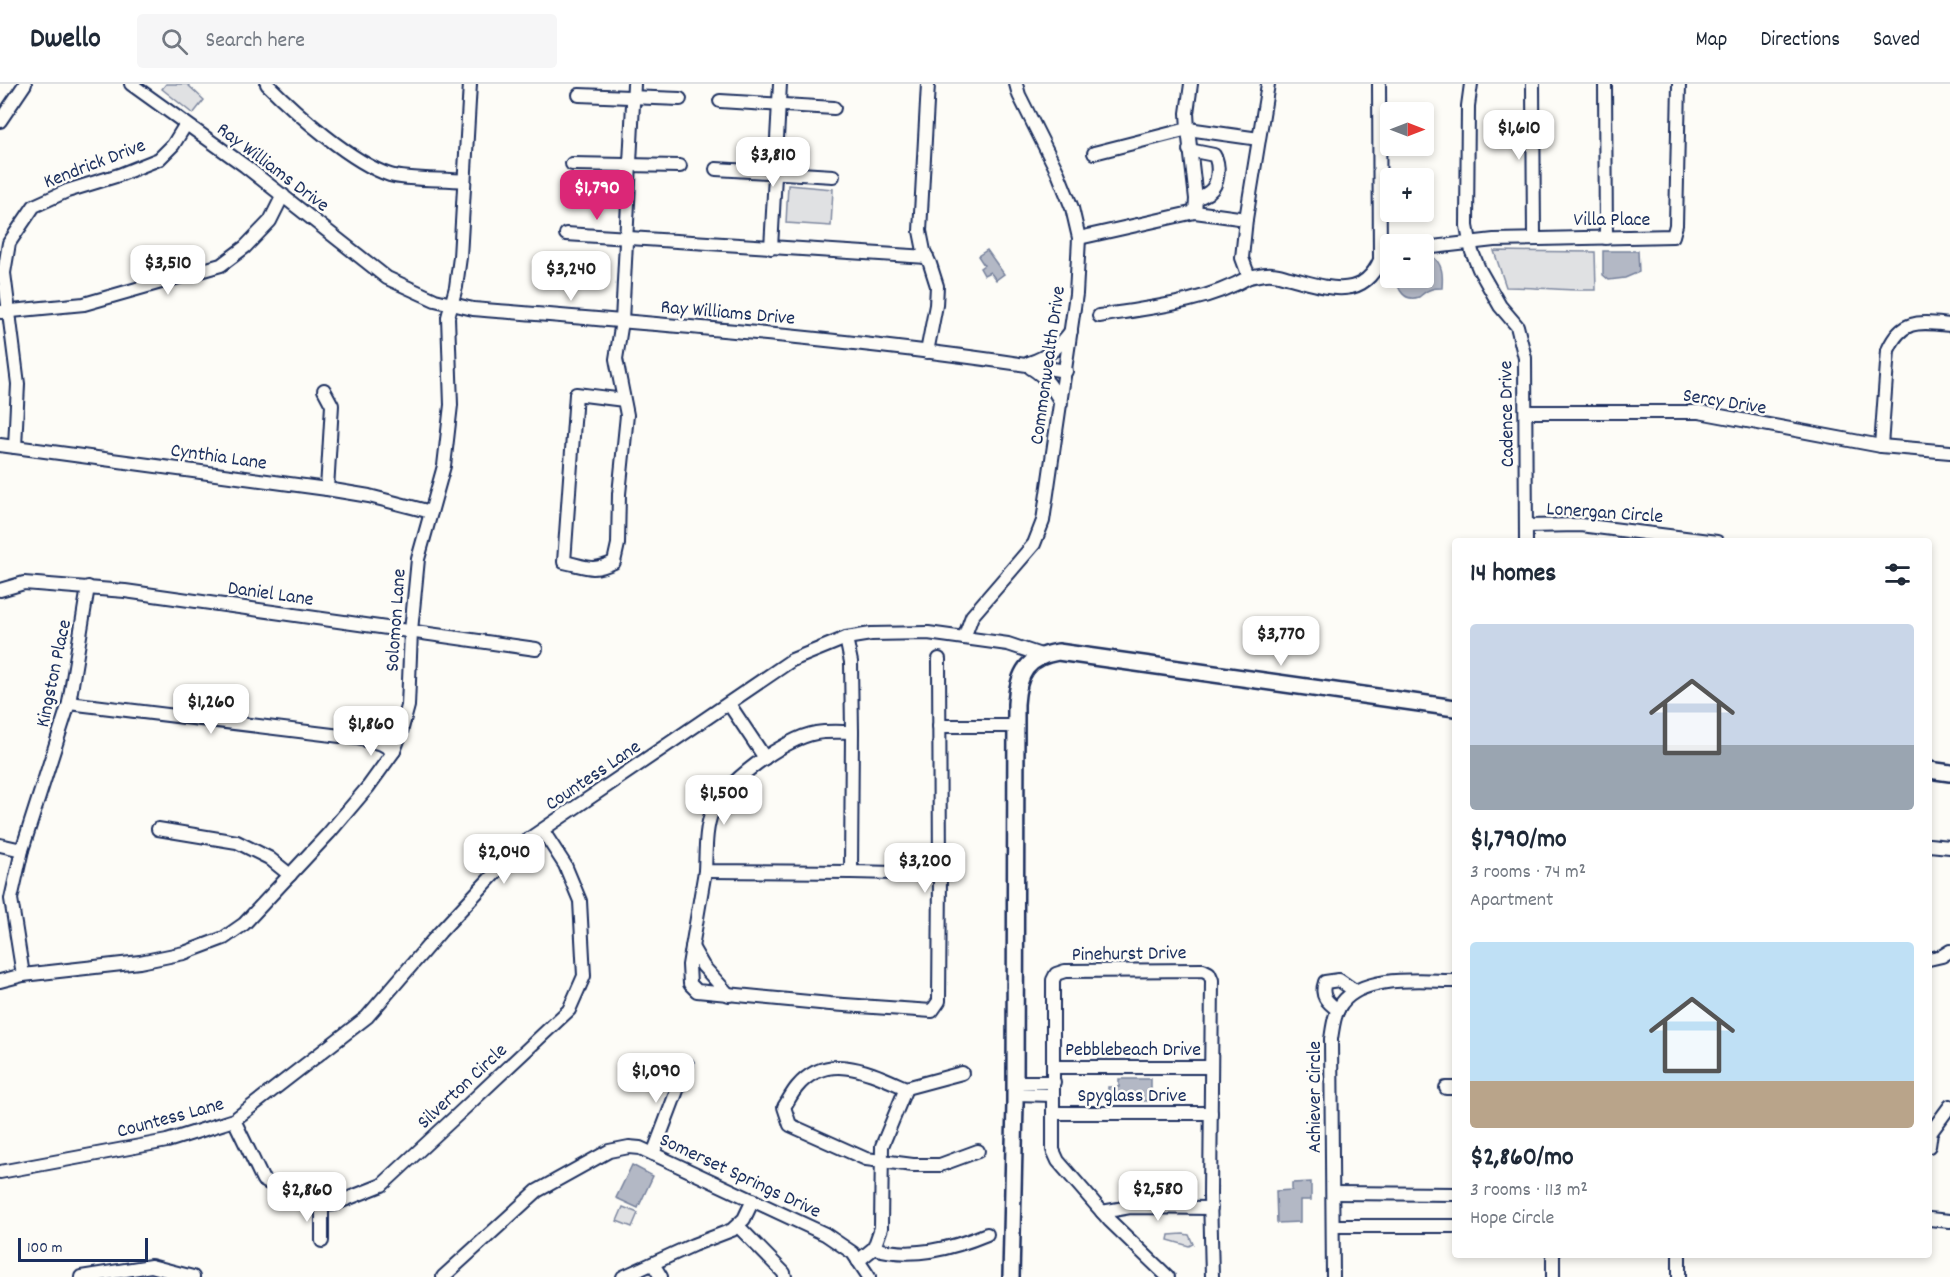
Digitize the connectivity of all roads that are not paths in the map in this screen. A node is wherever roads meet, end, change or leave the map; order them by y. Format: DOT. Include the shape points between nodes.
graph roads {
  1 [pos="26,84"];
  2 [pos="131,84"];
  3 [pos="267,84"];
  4 [pos="470,84"];
  5 [pos="780,84"];
  6 [pos="928,84"];
  7 [pos="1016,84"];
  8 [pos="1191,84"];
  9 [pos="1268,84"];
  10 [pos="1379,84"];
  11 [pos="1471,84"];
  12 [pos="1533,84"];
  13 [pos="1605,84"];
  14 [pos="1678,84"];
  15 [pos="633,90"];
  16 [pos="579,95"];
  17 [pos="680,99"];
  18 [pos="720,101"];
  19 [pos="779,104"];
  20 [pos="834,108"];
  21 [pos="0,121"];
  22 [pos="186,124"];
  23 [pos="1188,129"];
  24 [pos="1259,139"];
  25 [pos="1189,150"];
  26 [pos="1094,153"];
  27 [pos="572,164"];
  28 [pos="630,165"];
  29 [pos="680,166"];
  30 [pos="716,169"];
  31 [pos="775,173"];
  32 [pos="833,176"];
  33 [pos="464,181"];
  34 [pos="283,195"];
  35 [pos="1195,205"];
  36 [pos="1246,219"];
  37 [pos="566,234"];
  38 [pos="1384,234"];
  39 [pos="626,238"];
  40 [pos="1079,238"];
  41 [pos="1534,238"];
  42 [pos="1606,238"];
  43 [pos="1470,242"];
  44 [pos="1434,247"];
  45 [pos="771,248"];
  46 [pos="927,257"];
  47 [pos="1380,260"];
  48 [pos="1249,277"];
  49 [pos="450,304"];
  50 [pos="4,311"];
  51 [pos="1099,316"];
  52 [pos="622,321"];
  53 [pos="1950,325"];
  54 [pos="1072,329"];
  55 [pos="927,352"];
  56 [pos="1025,364"];
  57 [pos="1066,371"];
  58 [pos="324,390"];
  59 [pos="624,400"];
  60 [pos="1061,403"];
  61 [pos="1526,412"];
  62 [pos="0,445"];
  63 [pos="1881,446"];
  64 [pos="15,447"];
  65 [pos="1950,452"];
  66 [pos="327,489"];
  67 [pos="431,512"];
  68 [pos="1526,526"];
  69 [pos="1526,538"];
  70 [pos="1685,538"];
  71 [pos="88,587"];
  72 [pos="0,590"];
  73 [pos="411,631"];
  74 [pos="846,638"];
  75 [pos="964,638"];
  76 [pos="536,649"];
  77 [pos="1041,655"];
  78 [pos="939,658"];
  79 [pos="69,703"];
  80 [pos="729,704"];
  81 [pos="1452,708"];
  82 [pos="939,726"];
  83 [pos="1016,726"];
  84 [pos="852,732"];
  85 [pos="394,751"];
  86 [pos="765,758"];
  87 [pos="1932,770"];
  88 [pos="1950,773"];
  89 [pos="158,829"];
  90 [pos="543,831"];
  91 [pos="0,845"];
  92 [pos="1932,845"];
  93 [pos="1950,847"];
  94 [pos="22,850"];
  95 [pos="705,871"];
  96 [pos="851,872"];
  97 [pos="940,874"];
  98 [pos="290,875"];
  99 [pos="692,947"];
  100 [pos="1950,951"];
  101 [pos="1932,958"];
  102 [pos="23,975"];
  103 [pos="0,981"];
  104 [pos="1452,981"];
  105 [pos="1355,991"];
  106 [pos="729,995"];
  107 [pos="1338,1010"];
  108 [pos="687,1064"];
  109 [pos="1054,1067"];
  110 [pos="1211,1067"];
  111 [pos="962,1073"];
  112 [pos="906,1088"];
  113 [pos="1015,1088"];
  114 [pos="1054,1089"];
  115 [pos="1950,1106"];
  116 [pos="1053,1113"];
  117 [pos="1211,1113"];
  118 [pos="234,1120"];
  119 [pos="1932,1131"];
  120 [pos="978,1151"];
  121 [pos="653,1154"];
  122 [pos="881,1161"];
  123 [pos="0,1172"];
  124 [pos="1333,1193"];
  125 [pos="1452,1194"];
  126 [pos="753,1200"];
  127 [pos="322,1205"];
  128 [pos="1211,1208"];
  129 [pos="1102,1212"];
  130 [pos="1932,1219"];
  131 [pos="1950,1221"];
  132 [pos="738,1226"];
  133 [pos="1333,1226"];
  134 [pos="1452,1226"];
  135 [pos="987,1234"];
  136 [pos="322,1241"];
  137 [pos="874,1248"];
  138 [pos="1553,1258"];
  139 [pos="1679,1258"];
  140 [pos="858,1261"];
  141 [pos="653,1264"];
  142 [pos="81,1277"];
  143 [pos="193,1277"];
  144 [pos="443,1277"];
  145 [pos="623,1277"];
  146 [pos="661,1277"];
  147 [pos="784,1277"];
  148 [pos="869,1277"];
  149 [pos="1011,1277"];
  150 [pos="1168,1277"];
  151 [pos="1212,1277"];
  152 [pos="1333,1277"];
  153 [pos="1553,1277"];
  154 [pos="1679,1277"];
  1 -- 21 [label="street"];
  2 -- 22 [label="street, Ray Williams Drive"];
  3 -- 33 [label="street" via="366,165 392,176"];
  4 -- 33 [label="street, Solomon Lane"];
  5 -- 19 [label="street"];
  6 -- 46 [label="street" via="920,231"];
  7 -- 40 [label="street, Commonwealth Drive" via="1062,182"];
  8 -- 23 [label="street"];
  9 -- 24 [label="street"];
  10 -- 38 [label="street"];
  11 -- 43 [label="street, Cadence Drive" via="1467,226"];
  12 -- 41 [label="street"];
  13 -- 42 [label="street"];
  14 -- 42 [label="street, Villa Place" via="1674,236"];
  15 -- 16 [label="street"];
  15 -- 17 [label="street"];
  15 -- 28 [label="street"];
  18 -- 19 [label="street"];
  19 -- 20 [label="street"];
  19 -- 31 [label="street"];
  22 -- 34 [label="street, Ray Williams Drive"];
  22 -- 50 [label="street, Kendrick Drive" via="159,159 34,206 9,243"];
  23 -- 24 [label="street"];
  23 -- 25 [label="street"];
  23 -- 26 [label="street"];
  24 -- 36 [label="street"];
  25 -- 35 [label="street"];
  25 -- 35 [label="street" via="1214,155 1218,161 1216,183"];
  27 -- 28 [label="street"];
  28 -- 29 [label="street"];
  28 -- 39 [label="street"];
  30 -- 31 [label="street"];
  31 -- 32 [label="street"];
  31 -- 45 [label="street"];
  33 -- 49 [label="street, Solomon Lane" via="460,257"];
  34 -- 49 [label="street, Ray Williams Drive" via="387,278"];
  34 -- 50 [label="street" via="270,221 221,266 84,304"];
  35 -- 36 [label="street"];
  35 -- 40 [label="street"];
  36 -- 48 [label="street" via="1242,258"];
  37 -- 39 [label="street"];
  39 -- 45 [label="street"];
  39 -- 52 [label="street"];
  40 -- 54 [label="street, Commonwealth Drive"];
  41 -- 42 [label="street, Villa Place"];
  41 -- 43 [label="street, Villa Place"];
  43 -- 44 [label="street, Villa Place"];
  43 -- 61 [label="street, Cadence Drive" via="1479,269 1500,306 1517,326 1525,358"];
  45 -- 46 [label="street"];
  46 -- 55 [label="street" via="937,286"];
  47 -- 48 [label="street" via="1375,272 1364,282 1348,289 1330,289 1272,274"];
  48 -- 51 [label="street" via="1232,287 1174,303"];
  49 -- 52 [label="street, Ray Williams Drive"];
  49 -- 67 [label="street, Solomon Lane" via="450,405 444,466"];
  50 -- 64 [label="street, Kendrick Drive" via="18,384"];
  52 -- 55 [label="street, Ray Williams Drive"];
  52 -- 59 [label="street" via="616,359"];
  53 -- 63 [label="street" via="1910,324 1893,340 1888,351"];
  54 -- 56 [label="street" via="1058,348"];
  54 -- 57 [label="street, Commonwealth Drive"];
  55 -- 56 [label="street, Ray Williams Drive"];
  56 -- 57 [label="street, Ray Williams Drive"];
  56 -- 60 [label="street" via="1040,373"];
  57 -- 60 [label="street, Commonwealth Drive"];
  58 -- 66 [label="street" via="332,405"];
  59 -- 59 [label="street" via="627,415 614,562 582,568 564,562 576,394"];
  60 -- 75 [label="street, Commonwealth Drive" via="1043,521 1034,544 972,616"];
  61 -- 63 [label="street, Sercy Drive" via="1699,412"];
  61 -- 68 [label="street, Cadence Drive"];
  62 -- 64 [label="street, Cynthia Lane"];
  63 -- 65 [label="street, Sercy Drive"];
  64 -- 66 [label="street, Cynthia Lane"];
  66 -- 67 [label="street, Cynthia Lane" via="369,495"];
  67 -- 73 [label="street, Solomon Lane" via="418,559"];
  68 -- 69 [label="street, Cadence Drive"];
  68 -- 70 [label="street, Lonergan Circle" via="1580,525"];
  71 -- 72 [label="street, Daniel Lane" via="24,583"];
  71 -- 73 [label="street, Daniel Lane"];
  71 -- 79 [label="street, Kingston Place"];
  73 -- 76 [label="street, Daniel Lane"];
  73 -- 85 [label="street, Solomon Lane" via="408,706"];
  74 -- 75 [label="street, Countess Lane" via="928,633"];
  74 -- 80 [label="street, Countess Lane" via="792,660"];
  74 -- 84 [label="street" via="851,662"];
  75 -- 77 [label="street, Countess Lane" via="1008,644"];
  77 -- 81 [label="main road" via="1058,652 1105,658"];
  77 -- 83 [label="main road" via="1026,667 1019,680"];
  78 -- 82 [label="street"];
  79 -- 85 [label="street" via="357,738"];
  79 -- 94 [label="street, Kingston Place"];
  80 -- 86 [label="street"];
  80 -- 90 [label="street, Countess Lane"];
  82 -- 83 [label="street"];
  82 -- 97 [label="street"];
  83 -- 113 [label="main road"];
  84 -- 86 [label="street" via="815,733"];
  84 -- 96 [label="street"];
  85 -- 98 [label="street, Solomon Lane"];
  86 -- 95 [label="street" via="719,798 711,814"];
  87 -- 88 [label="main road"];
  89 -- 98 [label="street" via="237,842 269,858"];
  90 -- 118 [label="street, Countess Lane" via="523,843 367,1017"];
  90 -- 127 [label="street, Silverton Circle" via="565,865 580,901 584,976 569,1010 382,1185"];
  91 -- 94 [label="street"];
  92 -- 93 [label="street"];
  94 -- 102 [label="street, Kingston Place" via="11,900"];
  95 -- 96 [label="street"];
  95 -- 99 [label="street"];
  96 -- 97 [label="street"];
  97 -- 106 [label="street" via="939,1001 933,1011"];
  98 -- 102 [label="street, Solomon Lane" via="224,938 184,953"];
  99 -- 106 [label="street"];
  99 -- 106 [label="street" via="690,984 697,991"];
  100 -- 101 [label="street"];
  102 -- 103 [label="street, Solomon Lane"];
  104 -- 105 [label="street" via="1400,981 1366,985"];
  105 -- 107 [label="street, Achiever Circle"];
  105 -- 107 [label="street" via="1339,980 1325,982 1324,997"];
  107 -- 124 [label="street, Achiever Circle" via="1331,1039"];
  108 -- 121 [label="street"];
  109 -- 110 [label="street, Pebblebeach Drive"];
  109 -- 110 [label="street, Pinehurst Drive" via="1056,974 1203,970 1212,980"];
  109 -- 114 [label="street, Pinehurst Drive"];
  110 -- 117 [label="street, Pinehurst Drive"];
  111 -- 112 [label="street"];
  112 -- 122 [label="street" via="882,1146"];
  112 -- 122 [label="street" via="863,1070 831,1067 798,1086 784,1107 790,1125 866,1159"];
  113 -- 114 [label="street"];
  113 -- 149 [label="main road"];
  114 -- 116 [label="street, Pinehurst Drive"];
  115 -- 119 [label="street"];
  116 -- 117 [label="street, Spyglass Drive"];
  116 -- 129 [label="street, Pinehurst Drive" via="1053,1150 1058,1161"];
  117 -- 128 [label="street, Pinehurst Drive"];
  118 -- 123 [label="street, Countess Lane" via="167,1141"];
  118 -- 127 [label="street" via="262,1180 311,1206"];
  120 -- 122 [label="street" via="940,1165"];
  121 -- 126 [label="street, Somerset Springs Drive"];
  121 -- 144 [label="street, Somerset Springs Drive" via="629,1147 609,1151 537,1191"];
  122 -- 137 [label="street" via="881,1228"];
  124 -- 125 [label="street"];
  124 -- 133 [label="street, Achiever Circle"];
  126 -- 132 [label="street"];
  126 -- 140 [label="street, Somerset Springs Drive" via="825,1234 853,1253"];
  127 -- 136 [label="street"];
  128 -- 129 [label="street" via="1130,1207"];
  128 -- 151 [label="street, Pinehurst Drive"];
  129 -- 150 [label="street, Pinehurst Drive"];
  130 -- 131 [label="street"];
  132 -- 141 [label="street"];
  132 -- 147 [label="street"];
  133 -- 134 [label="street"];
  133 -- 152 [label="street, Achiever Circle"];
  135 -- 137 [label="street" via="959,1246 920,1252"];
  137 -- 140 [label="street"];
  138 -- 153 [label="street"];
  139 -- 154 [label="street"];
  140 -- 148 [label="street, Somerset Springs Drive"];
  141 -- 145 [label="street"];
  141 -- 146 [label="street"];
  142 -- 143 [label="street" via="151,1266"];
}
